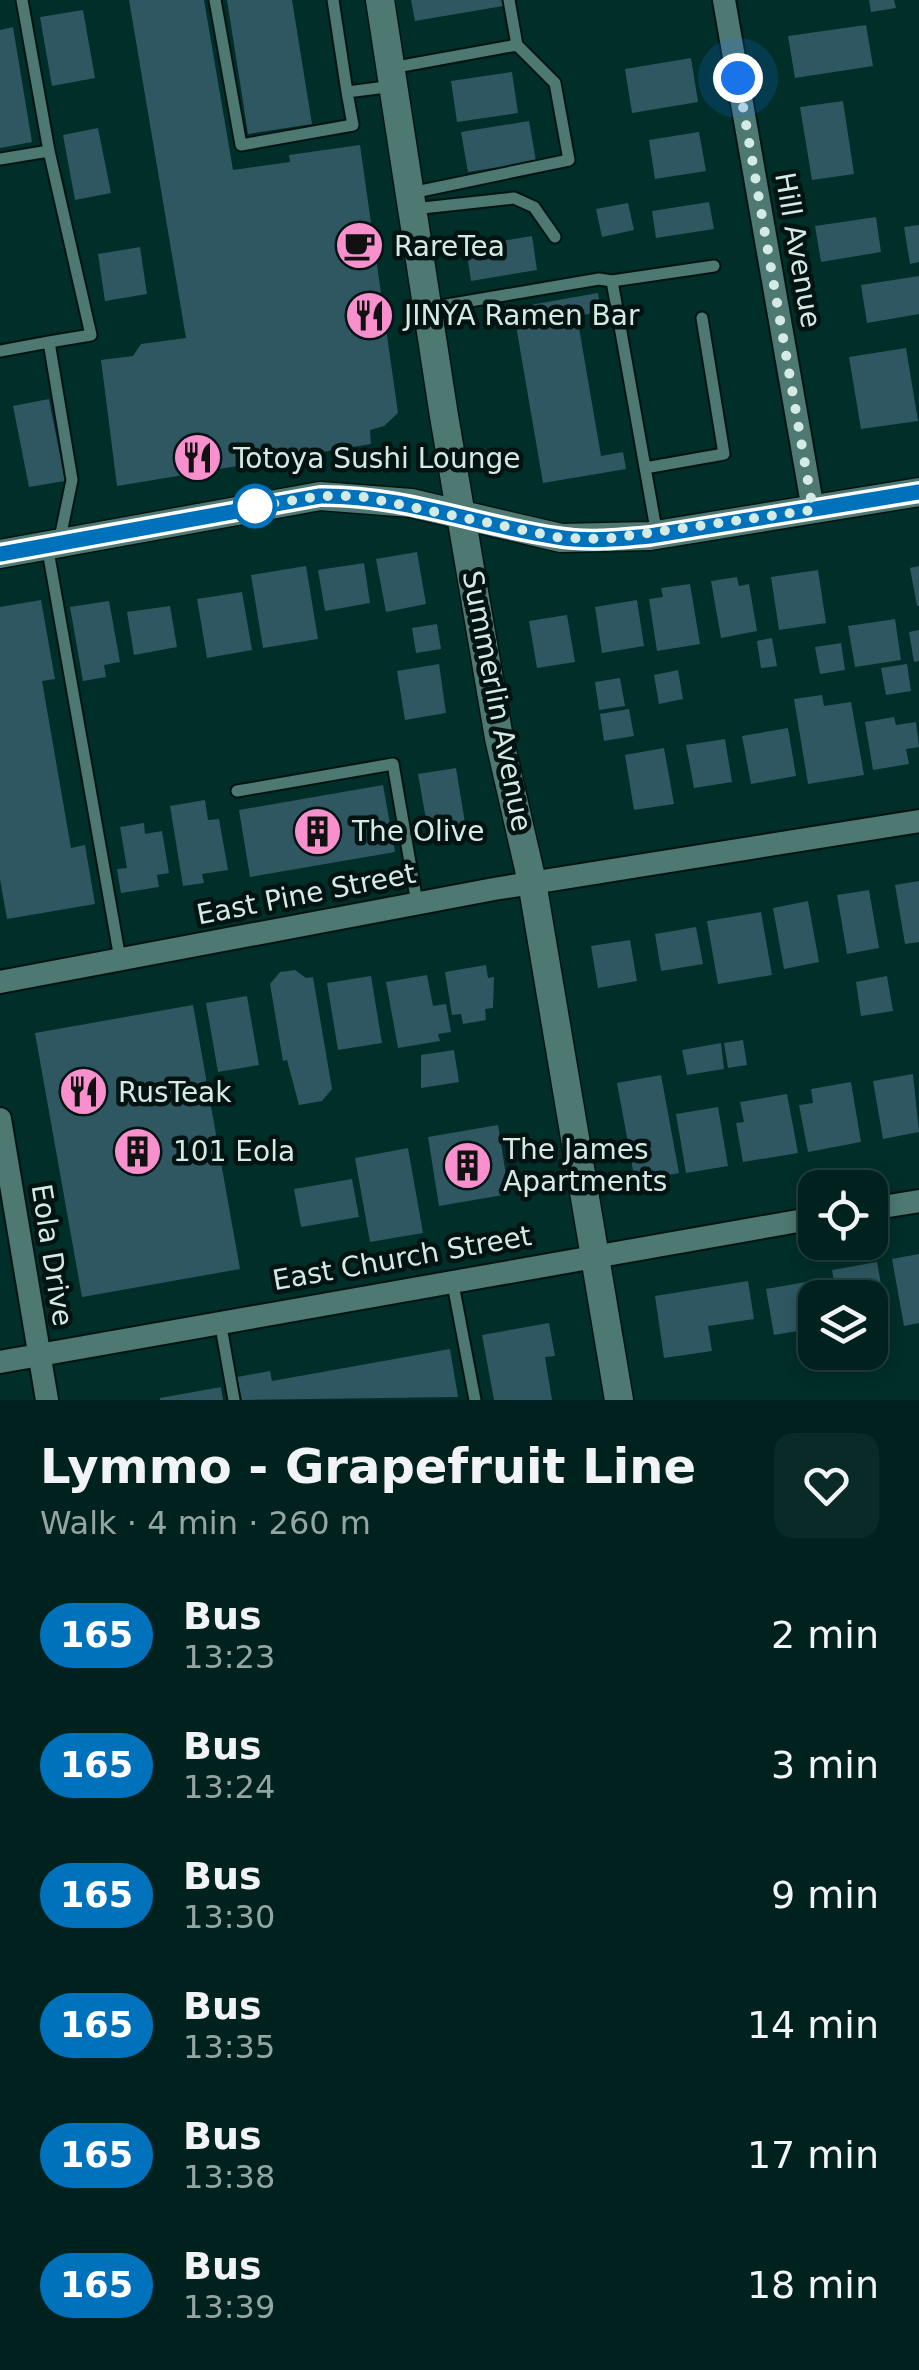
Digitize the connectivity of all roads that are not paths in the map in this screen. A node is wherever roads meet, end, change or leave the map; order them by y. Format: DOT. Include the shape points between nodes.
graph roads {
  1 [pos="22,0"];
  2 [pos="215,0"];
  3 [pos="333,0"];
  4 [pos="380,0"];
  5 [pos="509,0"];
  6 [pos="724,0"];
  7 [pos="518,45"];
  8 [pos="393,77"];
  9 [pos="348,92"];
  10 [pos="49,151"];
  11 [pos="0,158"];
  12 [pos="412,201"];
  13 [pos="554,237"];
  14 [pos="714,266"];
  15 [pos="612,281"];
  16 [pos="428,308"];
  17 [pos="702,318"];
  18 [pos="49,342"];
  19 [pos="0,351"];
  20 [pos="645,468"];
  21 [pos="919,492"];
  22 [pos="813,510"];
  23 [pos="462,517"];
  24 [pos="658,535"];
  25 [pos="53,544"];
  26 [pos="0,554"];
  27 [pos="236,791"];
  28 [pos="919,821"];
  29 [pos="532,882"];
  30 [pos="417,904"];
  31 [pos="120,960"];
  32 [pos="0,982"];
  33 [pos="0,1119"];
  34 [pos="919,1201"];
  35 [pos="888,1206"];
  36 [pos="798,1221"];
  37 [pos="594,1254"];
  38 [pos="452,1279"];
  39 [pos="220,1321"];
  40 [pos="38,1354"];
  41 [pos="0,1362"];
  42 [pos="47,1400"];
  43 [pos="234,1400"];
  44 [pos="474,1400"];
  45 [pos="619,1400"];
  1 -- 10 [label="lane"];
  2 -- 9 [label="lane" via="241,145 352,125"];
  3 -- 9 [label="lane"];
  4 -- 8 [label="street, Summerlin Avenue"];
  5 -- 7 [label="lane"];
  6 -- 22 [label="street, Hill Avenue"];
  7 -- 8 [label="lane"];
  7 -- 12 [label="lane" via="555,83 569,160"];
  8 -- 9 [label="lane"];
  8 -- 12 [label="street, Summerlin Avenue"];
  10 -- 11 [label="lane"];
  10 -- 18 [label="lane" via="92,336"];
  12 -- 13 [label="lane" via="514,198 534,207"];
  12 -- 16 [label="street, Summerlin Avenue"];
  14 -- 15 [label="lane"];
  15 -- 16 [label="lane"];
  15 -- 20 [label="lane"];
  16 -- 23 [label="street, Summerlin Avenue"];
  17 -- 20 [label="lane" via="724,454"];
  18 -- 19 [label="lane"];
  18 -- 25 [label="lane" via="72,480"];
  20 -- 24 [label="lane"];
  21 -- 22 [label="street"];
  22 -- 24 [label="street"];
  23 -- 24 [label="street" via="561,538"];
  23 -- 25 [label="street" via="411,503 320,496"];
  23 -- 29 [label="street, Summerlin Avenue" via="499,738"];
  25 -- 26 [label="street"];
  25 -- 31 [label="lane"];
  27 -- 30 [label="lane" via="393,764"];
  28 -- 29 [label="street, East Pine Street"];
  29 -- 30 [label="street, East Pine Street"];
  29 -- 37 [label="street, Summerlin Avenue"];
  30 -- 31 [label="street, East Pine Street"];
  31 -- 32 [label="street, East Pine Street"];
  33 -- 40 [label="street, Eola Drive"];
  34 -- 35 [label="street"];
  36 -- 37 [label="street, East Church Street"];
  37 -- 38 [label="street, East Church Street"];
  37 -- 45 [label="street, Summerlin Avenue"];
  38 -- 39 [label="street, East Church Street"];
  38 -- 44 [label="lane"];
  39 -- 40 [label="street, East Church Street"];
  39 -- 43 [label="lane"];
  40 -- 41 [label="street, East Church Street"];
  40 -- 42 [label="street, Eola Drive"];
}
